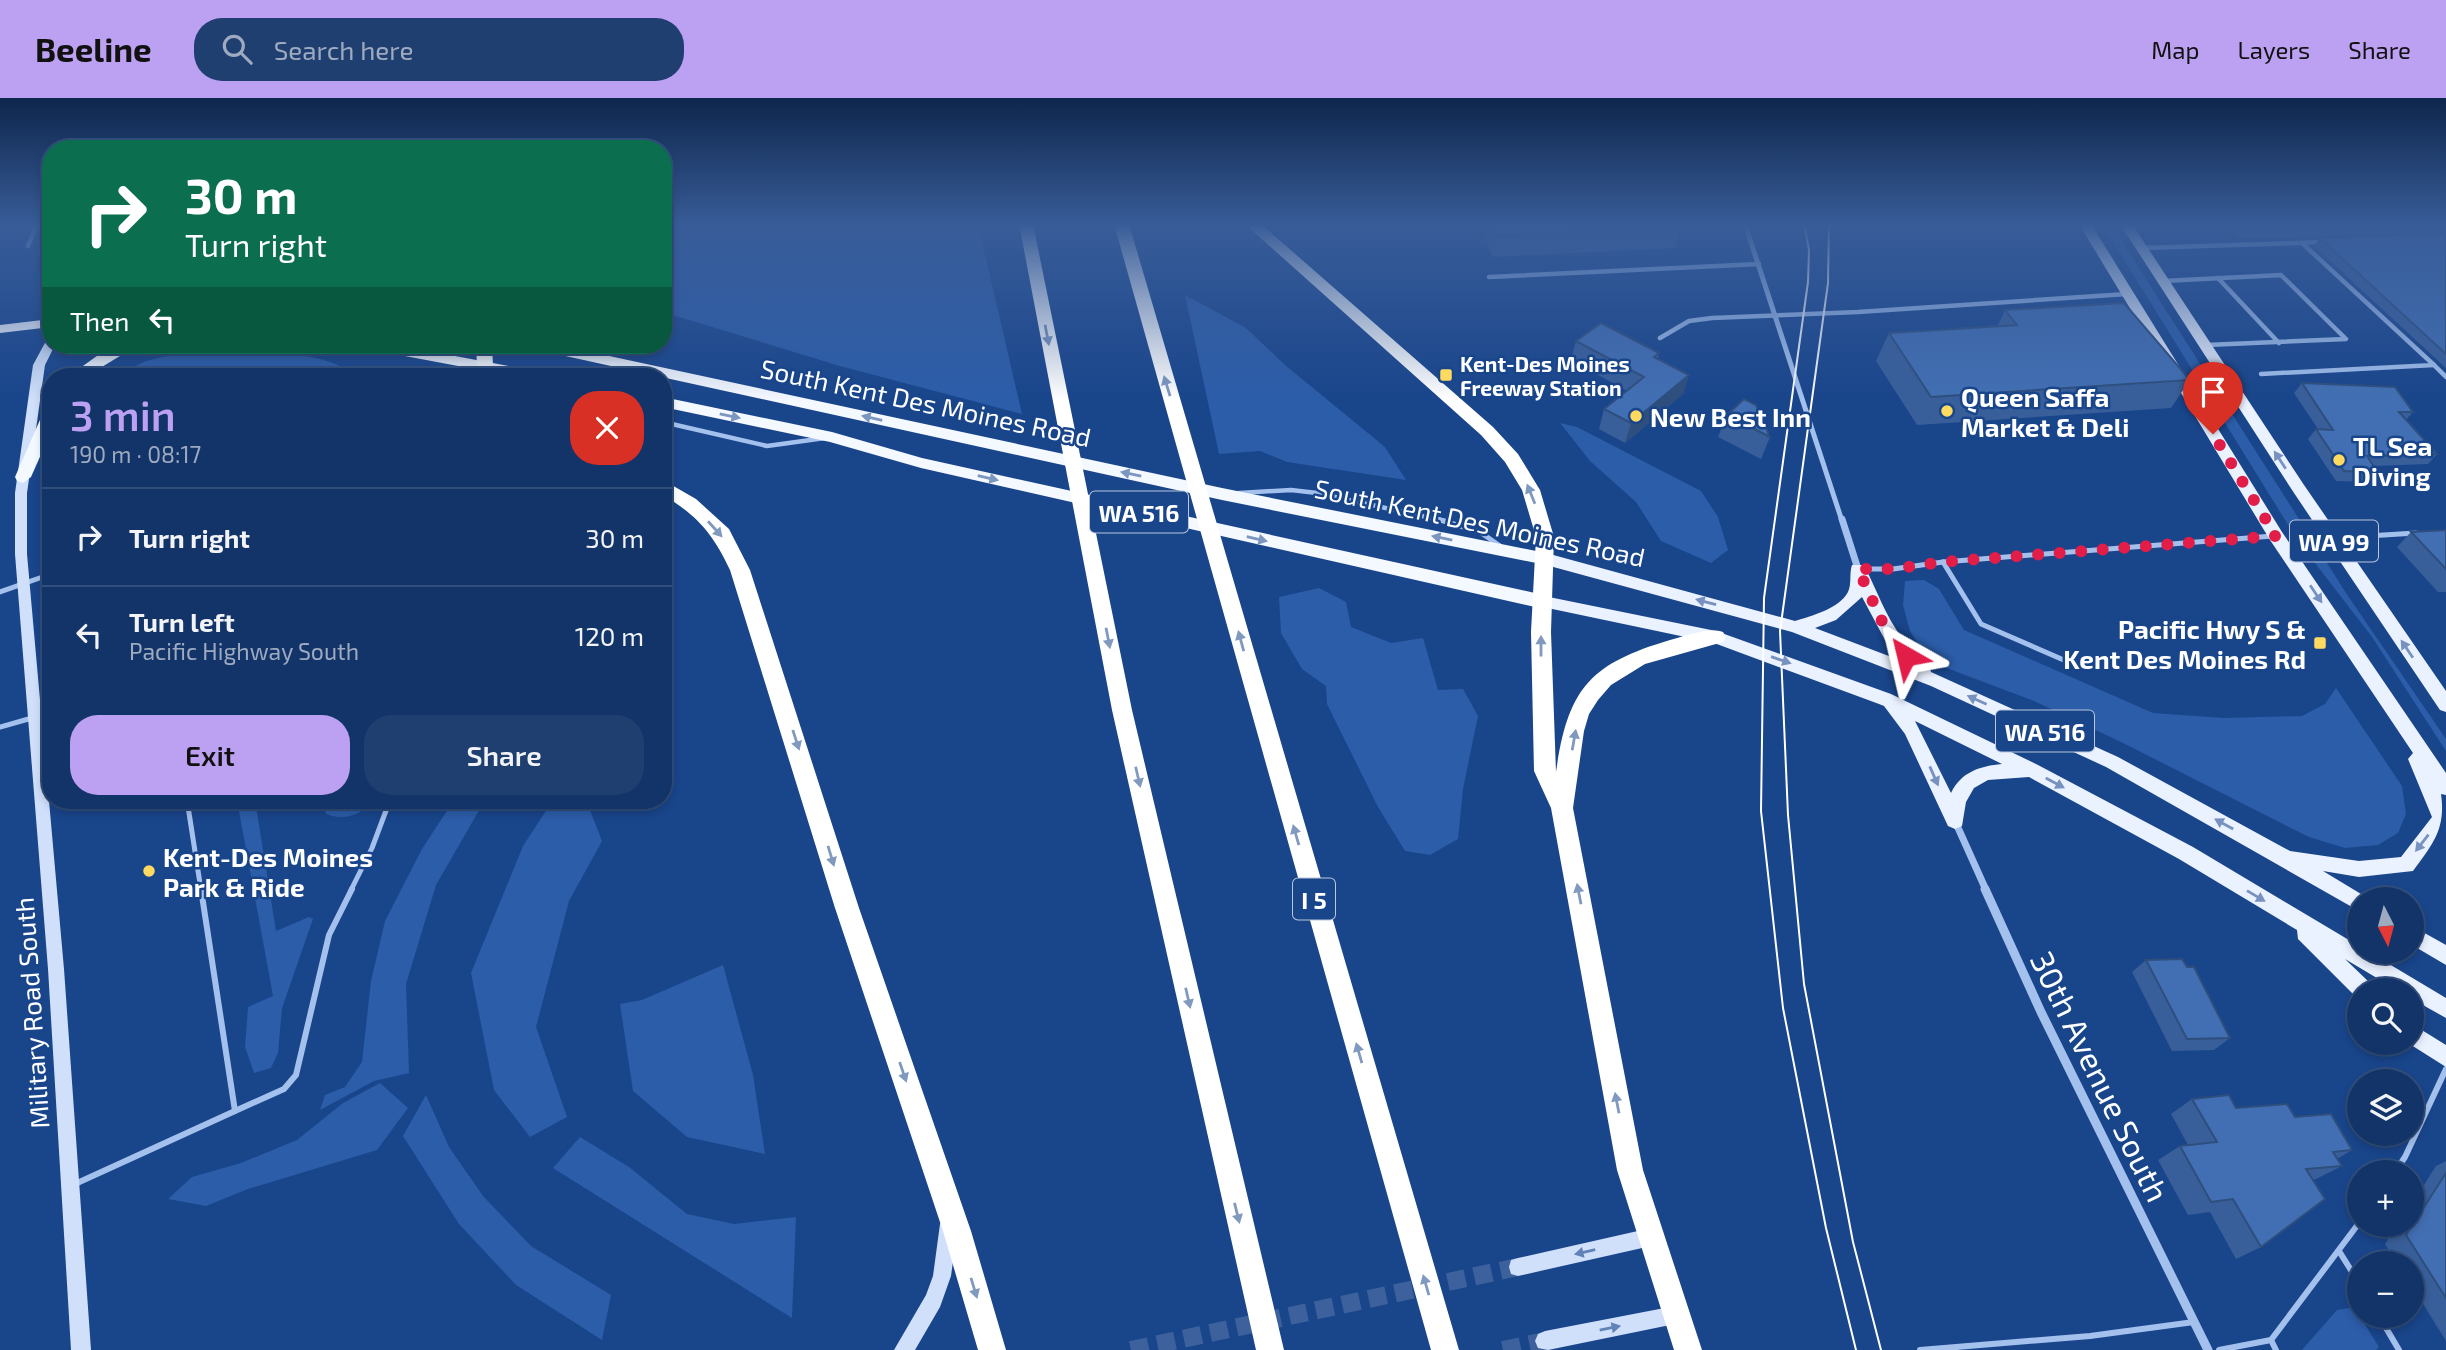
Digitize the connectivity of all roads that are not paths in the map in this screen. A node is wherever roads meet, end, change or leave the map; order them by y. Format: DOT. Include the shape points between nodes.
graph roads {
  1 [pos="1037,282"];
  2 [pos="1138,282"];
  3 [pos="1318,282"];
  4 [pos="1765,282"];
  5 [pos="2120,282"];
  6 [pos="2164,282"];
  7 [pos="2222,282"];
  8 [pos="2288,282"];
  9 [pos="2345,282"];
  10 [pos="2127,294"];
  11 [pos="1776,315"];
  12 [pos="42,324"];
  13 [pos="0,328"];
  14 [pos="1660,338"];
  15 [pos="2279,343"];
  16 [pos="2204,345"];
  17 [pos="44,354"];
  18 [pos="111,354"];
  19 [pos="412,354"];
  20 [pos="583,354"];
  21 [pos="2434,365"];
  22 [pos="89,368"];
  23 [pos="474,368"];
  24 [pos="647,368"];
  25 [pos="672,373"];
  26 [pos="2261,374"];
  27 [pos="2446,377"];
  28 [pos="672,404"];
  29 [pos="672,424"];
  30 [pos="42,433"];
  31 [pos="832,437"];
  32 [pos="23,477"];
  33 [pos="672,492"];
  34 [pos="2420,532"];
  35 [pos="2276,536"];
  36 [pos="2332,538"];
  37 [pos="1546,559"];
  38 [pos="1943,562"];
  39 [pos="1858,569"];
  40 [pos="42,577"];
  41 [pos="24,583"];
  42 [pos="0,592"];
  43 [pos="1544,602"];
  44 [pos="1796,627"];
  45 [pos="1716,637"];
  46 [pos="2073,664"];
  47 [pos="1937,681"];
  48 [pos="1885,699"];
  49 [pos="2446,705"];
  50 [pos="35,717"];
  51 [pos="2400,717"];
  52 [pos="0,727"];
  53 [pos="42,733"];
  54 [pos="2032,770"];
  55 [pos="2446,788"];
  56 [pos="1562,808"];
  57 [pos="48,809"];
  58 [pos="188,809"];
  59 [pos="387,809"];
  60 [pos="1955,821"];
  61 [pos="2284,857"];
  62 [pos="2347,896"];
  63 [pos="2285,913"];
  64 [pos="2424,942"];
  65 [pos="2446,956"];
  66 [pos="2350,978"];
  67 [pos="2446,1009"];
  68 [pos="2424,1042"];
  69 [pos="2446,1057"];
  70 [pos="2446,1069"];
  71 [pos="235,1111"];
  72 [pos="2403,1160"];
  73 [pos="69,1186"];
  74 [pos="950,1212"];
  75 [pos="1651,1237"];
  76 [pos="2349,1237"];
  77 [pos="2339,1251"];
  78 [pos="2347,1264"];
  79 [pos="1518,1267"];
  80 [pos="1675,1315"];
  81 [pos="2194,1322"];
  82 [pos="2386,1328"];
  83 [pos="2271,1340"];
  84 [pos="1545,1341"];
  85 [pos="81,1350"];
  86 [pos="904,1350"];
  87 [pos="992,1350"];
  88 [pos="1270,1350"];
  89 [pos="1445,1350"];
  90 [pos="1688,1350"];
  91 [pos="1920,1350"];
  92 [pos="2208,1350"];
  93 [pos="2219,1350"];
  94 [pos="2276,1350"];
  95 [pos="2399,1350"];
  1 -- 88 [label="highway, one-way" via="1122,710"];
  89 -- 2 [label="highway, I 5, one-way"];
  37 -- 3 [label="highway, one-way" via="1545,537 1531,490 1512,458"];
  4 -- 11 [label="street"];
  5 -- 10 [label="main road, WA 99"];
  6 -- 16 [label="main road, WA 99"];
  7 -- 15 [label="lane"];
  8 -- 15 [label="lane" via="2346,340"];
  9 -- 21 [label="lane"];
  10 -- 11 [label="lane"];
  10 -- 35 [label="main road, WA 99"];
  11 -- 14 [label="lane" via="1689,321"];
  11 -- 39 [label="street"];
  12 -- 13 [label="highway"];
  15 -- 16 [label="lane"];
  36 -- 16 [label="main road, WA 99, one-way"];
  17 -- 32 [label="main road, Military Road South" via="39,365"];
  18 -- 22 [label="highway"];
  19 -- 23 [label="highway"];
  24 -- 20 [label="highway, South Kent Des Moines Road / WA 516, one-way"];
  21 -- 26 [label="lane"];
  21 -- 27 [label="lane"];
  37 -- 25 [label="highway, South Kent Des Moines Road / WA 516, one-way" via="1222,494"];
  28 -- 31 [label="highway, South Kent Des Moines Road / WA 516, one-way"];
  29 -- 31 [label="lane" via="767,446"];
  30 -- 32 [label="highway"];
  31 -- 43 [label="highway, South Kent Des Moines Road / WA 516, one-way" via="973,475"];
  32 -- 41 [label="main road, Military Road South"];
  33 -- 74 [label="highway, one-way" via="722,534 740,569 847,908"];
  34 -- 36 [label="lane"];
  35 -- 38 [label="lane"];
  35 -- 51 [label="main road, WA 99, one-way"];
  49 -- 36 [label="main road, WA 99, one-way"];
  37 -- 43 [label="highway"];
  44 -- 37 [label="main road, South Kent Des Moines Road / WA 516, one-way"];
  38 -- 39 [label="lane"];
  38 -- 46 [label="lane" via="1981,624"];
  39 -- 44 [label="main road" via="1856,594 1838,613"];
  39 -- 47 [label="main road" via="1894,643"];
  40 -- 41 [label="lane"];
  41 -- 42 [label="lane"];
  41 -- 50 [label="main road, Military Road South"];
  43 -- 45 [label="main road, South Kent Des Moines Road / WA 516"];
  56 -- 43 [label="highway, one-way" via="1545,771"];
  44 -- 47 [label="main road, South Kent Des Moines Road / WA 516"];
  45 -- 48 [label="main road, South Kent Des Moines Road / WA 516, one-way"];
  56 -- 45 [label="highway, one-way" via="1578,713 1593,692 1618,668 1657,649"];
  61 -- 47 [label="main road, South Kent Des Moines Road / WA 516, one-way" via="2112,762"];
  48 -- 54 [label="main road, South Kent Des Moines Road / WA 516"];
  48 -- 60 [label="main road, one-way" via="1912,730"];
  50 -- 52 [label="lane"];
  50 -- 53 [label="main road, Military Road South"];
  51 -- 55 [label="main road, WA 99"];
  51 -- 61 [label="main road, one-way" via="2442,818 2406,865 2359,869"];
  54 -- 60 [label="main road" via="1993,772 1968,782 1955,801"];
  54 -- 63 [label="main road, South Kent Des Moines Road / WA 516, one-way" via="2186,853"];
  75 -- 56 [label="highway, one-way" via="1630,1170"];
  57 -- 73 [label="main road, Military Road South"];
  58 -- 71 [label="lane"];
  59 -- 71 [label="lane" via="329,935 296,1075 284,1089"];
  60 -- 81 [label="street, 30th Avenue South" via="2041,1012"];
  61 -- 62 [label="main road, South Kent Des Moines Road / WA 516"];
  63 -- 66 [label="main road"];
  63 -- 67 [label="main road, South Kent Des Moines Road / WA 516"];
  64 -- 65 [label="main road"];
  68 -- 69 [label="main road"];
  70 -- 72 [label="lane"];
  71 -- 73 [label="lane"];
  73 -- 85 [label="main road, Military Road South"];
  74 -- 86 [label="main road" via="942,1276"];
  74 -- 87 [label="highway, one-way"];
  75 -- 79 [label="main road, one-way"];
  75 -- 80 [label="highway"];
  76 -- 77 [label="lane"];
  77 -- 78 [label="lane"];
  77 -- 83 [label="lane"];
  84 -- 80 [label="main road, one-way"];
  80 -- 90 [label="highway"];
  81 -- 91 [label="lane"];
  81 -- 92 [label="street, 30th Avenue South"];
  82 -- 95 [label="lane"];
  83 -- 93 [label="lane"];
  83 -- 94 [label="lane"];
}
